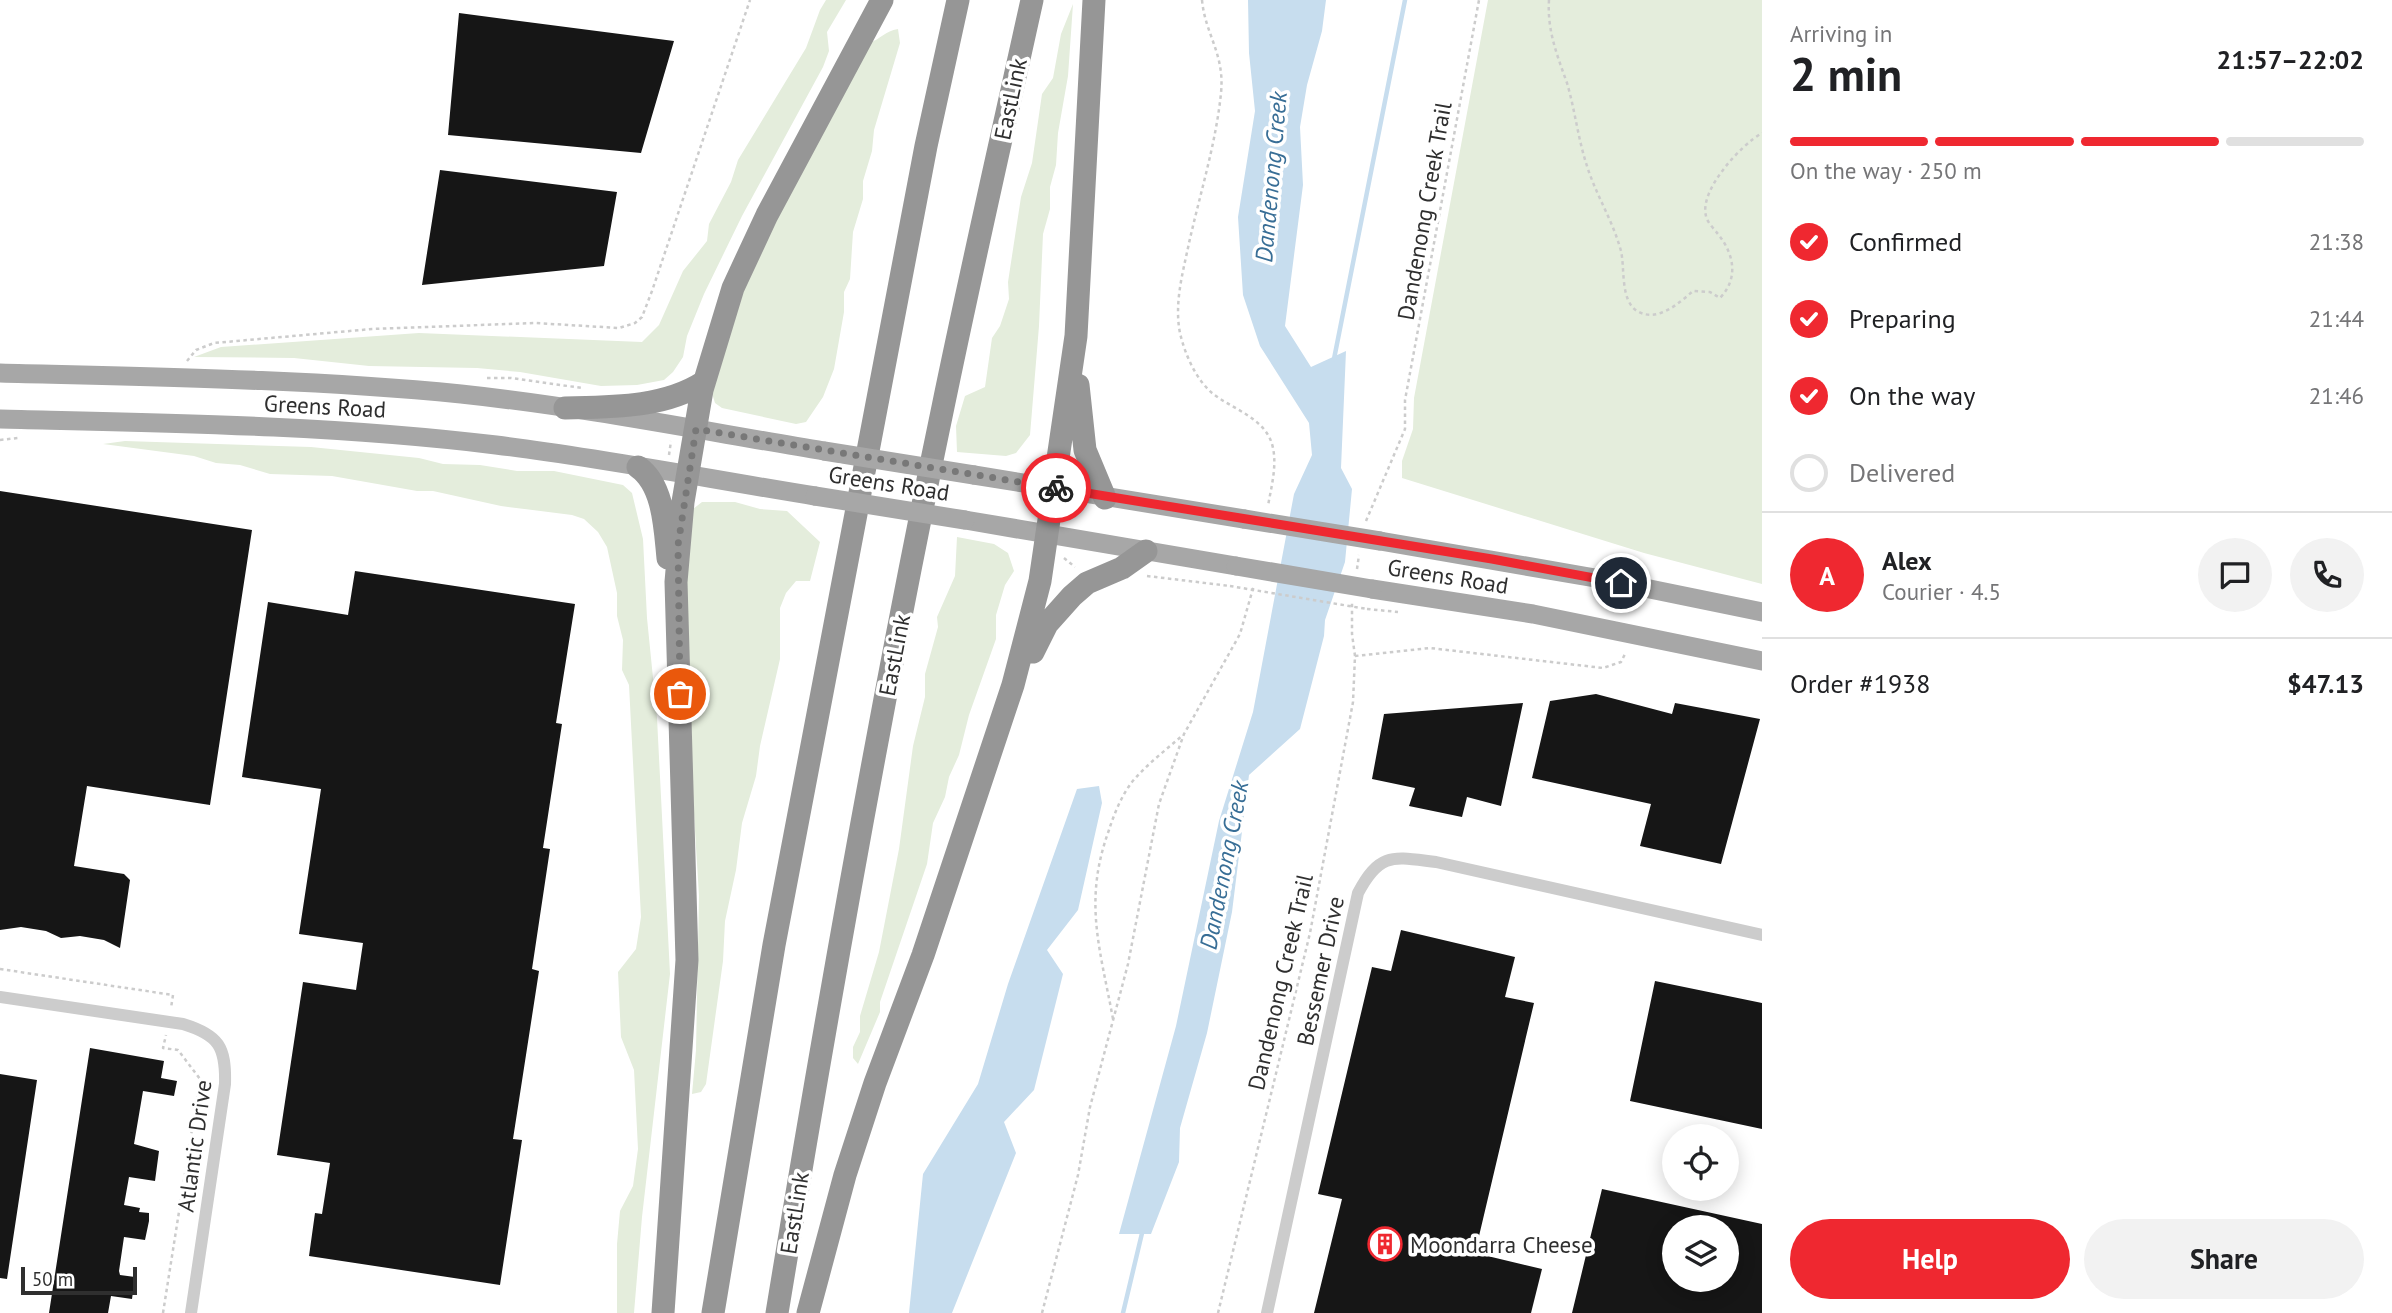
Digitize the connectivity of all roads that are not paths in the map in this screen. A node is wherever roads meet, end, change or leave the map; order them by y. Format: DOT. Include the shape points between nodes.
graph roads {
  1 [pos="882,0"];
  2 [pos="958,0"];
  3 [pos="1032,0"];
  4 [pos="1094,0"];
  5 [pos="1076,336"];
  6 [pos="0,373"];
  7 [pos="704,382"];
  8 [pos="565,408"];
  9 [pos="0,419"];
  10 [pos="696,429"];
  11 [pos="638,467"];
  12 [pos="678,473"];
  13 [pos="1054,488"];
  14 [pos="1105,498"];
  15 [pos="1048,533"];
  16 [pos="1146,551"];
  17 [pos="1762,612"];
  18 [pos="677,621"];
  19 [pos="1762,661"];
  20 [pos="1013,685"];
  21 [pos="1762,935"];
  22 [pos="0,997"];
  23 [pos="191,1313"];
  24 [pos="663,1313"];
  25 [pos="713,1313"];
  26 [pos="777,1313"];
  27 [pos="808,1313"];
  28 [pos="1268,1313"];
  1 -- 7 [label="highway" via="749,251 722,316"];
  2 -- 25 [label="highway" via="926,146 777,932"];
  3 -- 26 [label="highway, EastLink" via="904,602 838,950"];
  4 -- 5 [label="highway"];
  5 -- 13 [label="highway"];
  5 -- 14 [label="highway" via="1085,450"];
  6 -- 8 [label="main road, Greens Road" via="368,386"];
  7 -- 8 [label="highway" via="650,402"];
  7 -- 10 [label="highway"];
  8 -- 10 [label="main road, Greens Road"];
  9 -- 11 [label="main road, Greens Road" via="339,431 496,445"];
  10 -- 12 [label="highway"];
  10 -- 13 [label="main road, Greens Road, bridge"];
  11 -- 12 [label="main road, Greens Road"];
  11 -- 18 [label="highway" via="653,484 660,508"];
  12 -- 15 [label="main road, Greens Road, bridge"];
  12 -- 18 [label="highway"];
  13 -- 14 [label="main road, Greens Road"];
  13 -- 15 [label="highway"];
  14 -- 17 [label="main road, Greens Road, bridge" via="1601,579"];
  15 -- 16 [label="main road, Greens Road"];
  15 -- 20 [label="highway" via="1035,606"];
  16 -- 19 [label="main road, Greens Road, bridge" via="1533,614"];
  16 -- 20 [label="highway" via="1122,568 1087,583 1056,611"];
  18 -- 24 [label="highway" via="687,960"];
  20 -- 27 [label="highway" via="923,956 875,1083"];
  21 -- 28 [label="street, Bessemer Drive" via="1436,862 1387,859 1369,872 1358,893"];
  22 -- 23 [label="street, Atlantic Drive" via="168,1022 203,1030 217,1040 225,1068"];
}
